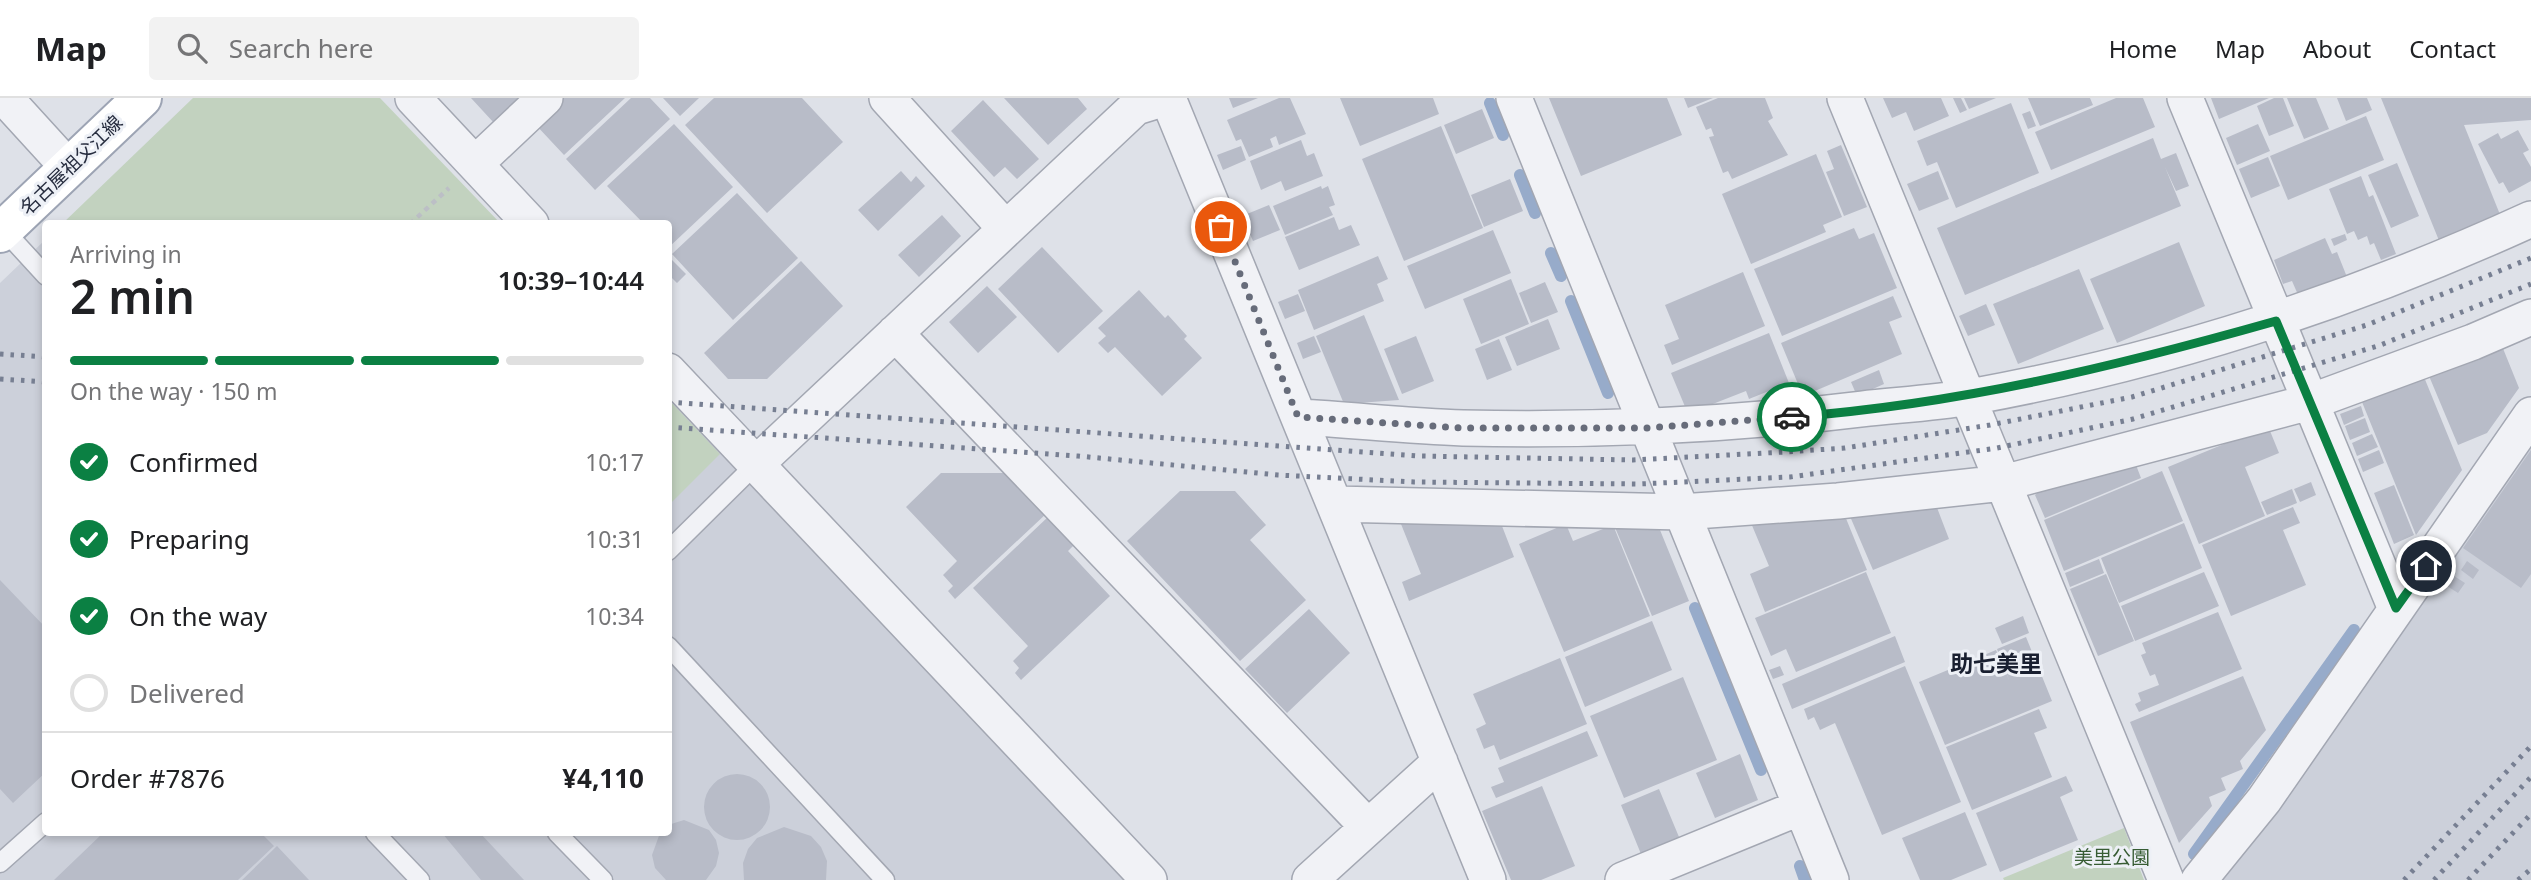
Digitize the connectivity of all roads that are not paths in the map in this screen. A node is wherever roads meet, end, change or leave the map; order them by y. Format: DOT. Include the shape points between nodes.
graph roads {
  1 [pos="5,98"];
  2 [pos="142,98"];
  3 [pos="413,98"];
  4 [pos="545,98"];
  5 [pos="887,98"];
  6 [pos="1167,98"];
  7 [pos="1514,98"];
  8 [pos="1845,98"];
  9 [pos="2185,98"];
  10 [pos="475,164"];
  11 [pos="68,167"];
  12 [pos="2531,219"];
  13 [pos="527,220"];
  14 [pos="1006,229"];
  15 [pos="2,231"];
  16 [pos="42,272"];
  17 [pos="2531,317"];
  18 [pos="2276,321"];
  19 [pos="895,333"];
  20 [pos="672,375"];
  21 [pos="1968,397"];
  22 [pos="2309,402"];
  23 [pos="2531,415"];
  24 [pos="1298,417"];
  25 [pos="1647,428"];
  26 [pos="756,464"];
  27 [pos="2003,483"];
  28 [pos="1335,503"];
  29 [pos="1681,512"];
  30 [pos="672,547"];
  31 [pos="2396,608"];
  32 [pos="672,650"];
  33 [pos="1440,762"];
  34 [pos="1801,807"];
  35 [pos="42,825"];
  36 [pos="1368,827"];
  37 [pos="379,836"];
  38 [pos="560,836"];
  39 [pos="4,851"];
  40 [pos="420,880"];
  41 [pos="603,880"];
  42 [pos="885,880"];
  43 [pos="1149,880"];
  44 [pos="1310,880"];
  45 [pos="1488,880"];
  46 [pos="1623,880"];
  47 [pos="1831,880"];
  48 [pos="2166,880"];
  49 [pos="2199,880"];
  1 -- 11 [label="street"];
  2 -- 11 [label="main road, 名古屋祖父江線"];
  3 -- 10 [label="street"];
  4 -- 10 [label="street"];
  5 -- 14 [label="street"];
  6 -- 14 [label="street" via="1136,107"];
  6 -- 24 [label="street"];
  7 -- 25 [label="street"];
  8 -- 21 [label="street"];
  9 -- 18 [label="street"];
  10 -- 13 [label="street"];
  11 -- 15 [label="main road, 名古屋祖父江線"];
  12 -- 18 [label="street" via="2453,255"];
  14 -- 19 [label="street"];
  15 -- 16 [label="lane"];
  17 -- 22 [label="street"];
  18 -- 21 [label="street" via="2127,363"];
  18 -- 22 [label="street"];
  19 -- 26 [label="street"];
  19 -- 36 [label="street"];
  20 -- 26 [label="street"];
  21 -- 25 [label="street"];
  21 -- 27 [label="street"];
  22 -- 27 [label="street"];
  22 -- 31 [label="street"];
  23 -- 31 [label="street"];
  24 -- 25 [label="street" via="1462,428"];
  24 -- 28 [label="street"];
  25 -- 29 [label="street"];
  26 -- 30 [label="lane"];
  26 -- 43 [label="street"];
  27 -- 29 [label="street" via="1838,502"];
  27 -- 48 [label="street"];
  28 -- 29 [label="street"];
  28 -- 33 [label="street"];
  29 -- 34 [label="street"];
  31 -- 49 [label="street" via="2263,800"];
  32 -- 42 [label="lane"];
  33 -- 36 [label="street"];
  33 -- 45 [label="street"];
  34 -- 46 [label="street"];
  34 -- 47 [label="street"];
  35 -- 39 [label="lane"];
  36 -- 44 [label="street"];
  37 -- 40 [label="lane"];
  38 -- 41 [label="lane"];
}
